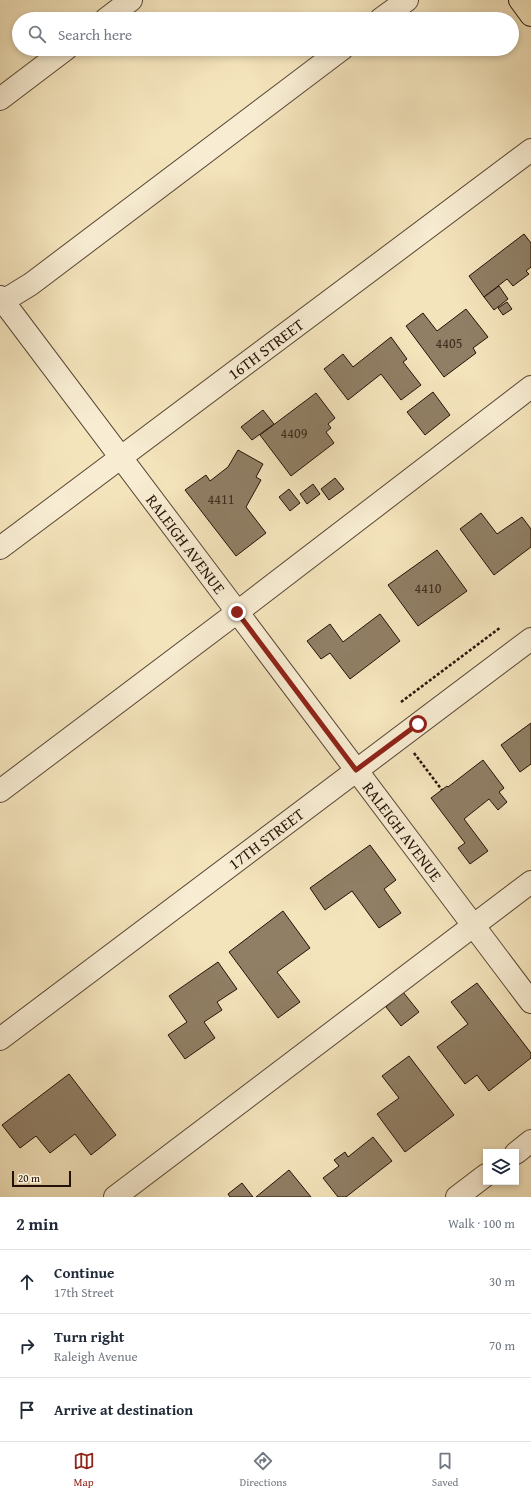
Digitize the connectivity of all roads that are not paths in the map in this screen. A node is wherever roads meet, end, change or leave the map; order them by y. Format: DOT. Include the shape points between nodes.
graph roads {
  1 [pos="131,0"];
  2 [pos="407,0"];
  3 [pos="520,0"];
  4 [pos="115,12"];
  5 [pos="391,12"];
  6 [pos="531,15"];
  7 [pos="57,56"];
  8 [pos="333,56"];
  9 [pos="0,99"];
  10 [pos="531,150"];
  11 [pos="1,300"];
  12 [pos="531,387"];
  13 [pos="120,457"];
  14 [pos="0,548"];
  15 [pos="237,612"];
  16 [pos="531,639"];
  17 [pos="356,770"];
  18 [pos="0,791"];
  19 [pos="531,882"];
  20 [pos="473,925"];
  21 [pos="531,1002"];
  22 [pos="0,1039"];
  23 [pos="531,1142"];
  24 [pos="519,1151"];
  25 [pos="483,1177"];
  26 [pos="115,1197"];
  27 [pos="457,1197"];
  1 -- 4 [label="street"];
  2 -- 5 [label="street"];
  3 -- 6 [label="main road"];
  7 -- 9 [label="street"];
  8 -- 11 [label="street" via="31,284"];
  10 -- 13 [label="street, 16TH STREET"];
  11 -- 13 [label="street, RALEIGH AVENUE"];
  12 -- 15 [label="street"];
  13 -- 14 [label="street, 16TH STREET"];
  13 -- 15 [label="street, RALEIGH AVENUE"];
  15 -- 17 [label="street, RALEIGH AVENUE"];
  15 -- 18 [label="street"];
  16 -- 17 [label="street, 17TH STREET"];
  17 -- 20 [label="street, RALEIGH AVENUE"];
  17 -- 22 [label="street, 17TH STREET"];
  19 -- 20 [label="street"];
  20 -- 21 [label="street, RALEIGH AVENUE"];
  20 -- 26 [label="street"];
  23 -- 24 [label="street"];
  25 -- 27 [label="street"];
}
